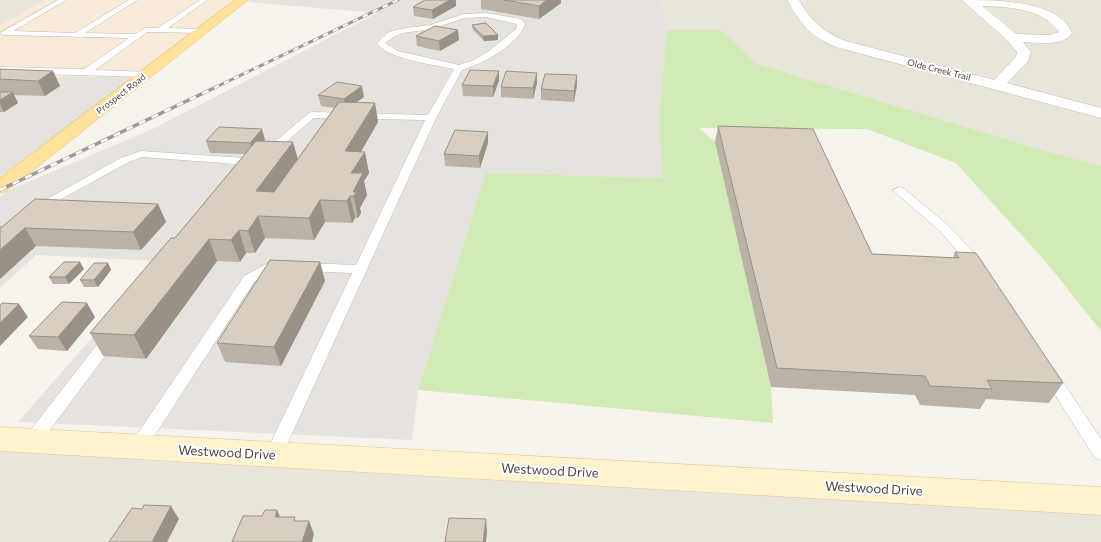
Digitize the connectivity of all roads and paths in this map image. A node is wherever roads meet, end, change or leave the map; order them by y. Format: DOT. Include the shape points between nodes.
graph roads {
  1 [pos="63,0"];
  2 [pos="134,0"];
  3 [pos="204,0"];
  4 [pos="242,0"];
  5 [pos="793,0"];
  6 [pos="969,1"];
  7 [pos="160,30"];
  8 [pos="202,31"];
  9 [pos="2,34"];
  10 [pos="76,35"];
  11 [pos="136,36"];
  12 [pos="1013,38"];
  13 [pos="459,68"];
  14 [pos="0,70"];
  15 [pos="86,72"];
  16 [pos="147,74"];
  17 [pos="997,85"];
  18 [pos="1101,113"];
  19 [pos="431,118"];
  20 [pos="244,161"];
  21 [pos="229,180"];
  22 [pos="0,187"];
  23 [pos="899,190"];
  24 [pos="21,216"];
  25 [pos="360,269"];
  26 [pos="985,274"];
  27 [pos="119,326"];
  28 [pos="1041,360"];
  29 [pos="0,439"];
  30 [pos="32,441"];
  31 [pos="138,447"];
  32 [pos="1101,453"];
  33 [pos="274,454"];
  34 [pos="1101,501"];
  1 -- 9 [label="lane"];
  2 -- 10 [label="lane"];
  3 -- 7 [label="lane"];
  4 -- 8 [label="main road, Prospect Road"];
  5 -- 17 [label="street, Olde Creek Trail" via="812,29 826,38 860,50"];
  6 -- 12 [label="street"];
  6 -- 12 [label="street" via="1037,10 1058,21 1066,33 1054,39"];
  7 -- 8 [label="lane"];
  7 -- 11 [label="lane" via="145,30"];
  8 -- 16 [label="main road, Prospect Road"];
  9 -- 10 [label="lane"];
  10 -- 11 [label="lane"];
  11 -- 15 [label="lane"];
  12 -- 17 [label="street" via="1022,48 1023,58"];
  13 -- 13 [label="lane" via="476,64 488,57 519,30 522,24 518,21 486,16 464,16 431,27 402,31 390,35 381,43 395,53"];
  13 -- 19 [label="lane"];
  14 -- 15 [label="lane"];
  15 -- 16 [label="lane"];
  16 -- 22 [label="main road, Prospect Road"];
  17 -- 18 [label="street, Olde Creek Trail"];
  19 -- 20 [label="lane" via="312,115 271,151"];
  19 -- 25 [label="lane"];
  20 -- 21 [label="lane"];
  20 -- 24 [label="lane" via="141,154 124,160"];
  23 -- 26 [label="lane" via="944,228"];
  25 -- 31 [label="lane" via="268,266 249,279"];
  25 -- 33 [label="lane"];
  27 -- 30 [label="lane"];
  28 -- 32 [label="lane"];
  29 -- 30 [label="street, Westwood Drive"];
  30 -- 31 [label="street, Westwood Drive"];
  31 -- 33 [label="street, Westwood Drive"];
  33 -- 34 [label="street, Westwood Drive"];
}
